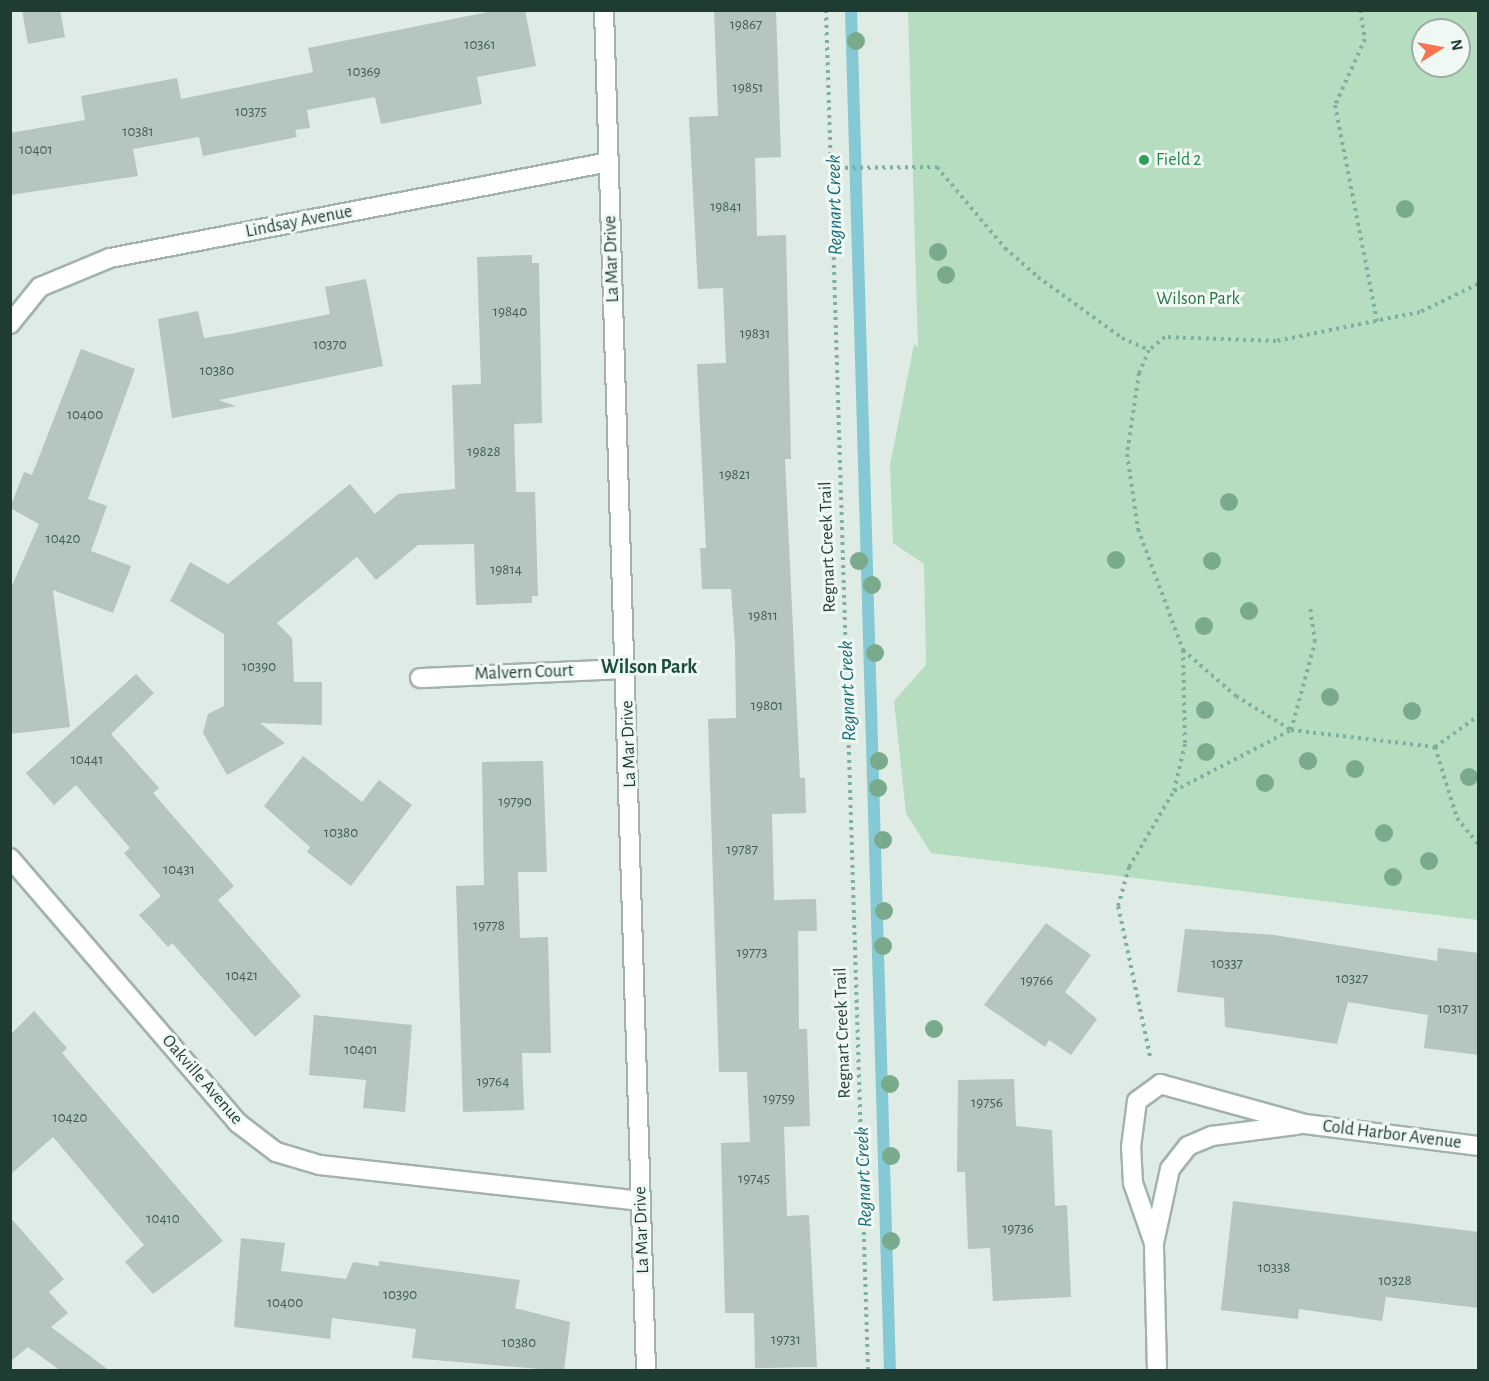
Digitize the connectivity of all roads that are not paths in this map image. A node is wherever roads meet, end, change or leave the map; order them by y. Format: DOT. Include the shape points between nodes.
graph roads {
  1 [pos="604,10"];
  2 [pos="609,162"];
  3 [pos="10,324"];
  4 [pos="627,669"];
  5 [pos="420,678"];
  6 [pos="10,858"];
  7 [pos="1305,1124"];
  8 [pos="1479,1146"];
  9 [pos="641,1201"];
  10 [pos="1154,1243"];
  11 [pos="646,1371"];
  12 [pos="1157,1371"];
  1 -- 2 [label="street, La Mar Drive"];
  2 -- 3 [label="street, Lindsay Avenue" via="110,258 40,287"];
  2 -- 4 [label="street, La Mar Drive"];
  4 -- 5 [label="street, Malvern Court"];
  4 -- 9 [label="street, La Mar Drive"];
  6 -- 9 [label="street, Oakville Avenue" via="238,1123 276,1152 320,1165"];
  7 -- 8 [label="street, Cold Harbor Avenue"];
  7 -- 10 [label="street, Cold Harbor Avenue" via="1212,1136 1188,1146 1170,1169"];
  7 -- 10 [label="street, Cold Harbor Avenue" via="1160,1084 1137,1101 1131,1147 1133,1183"];
  9 -- 11 [label="street, La Mar Drive"];
  10 -- 12 [label="street"];
}
